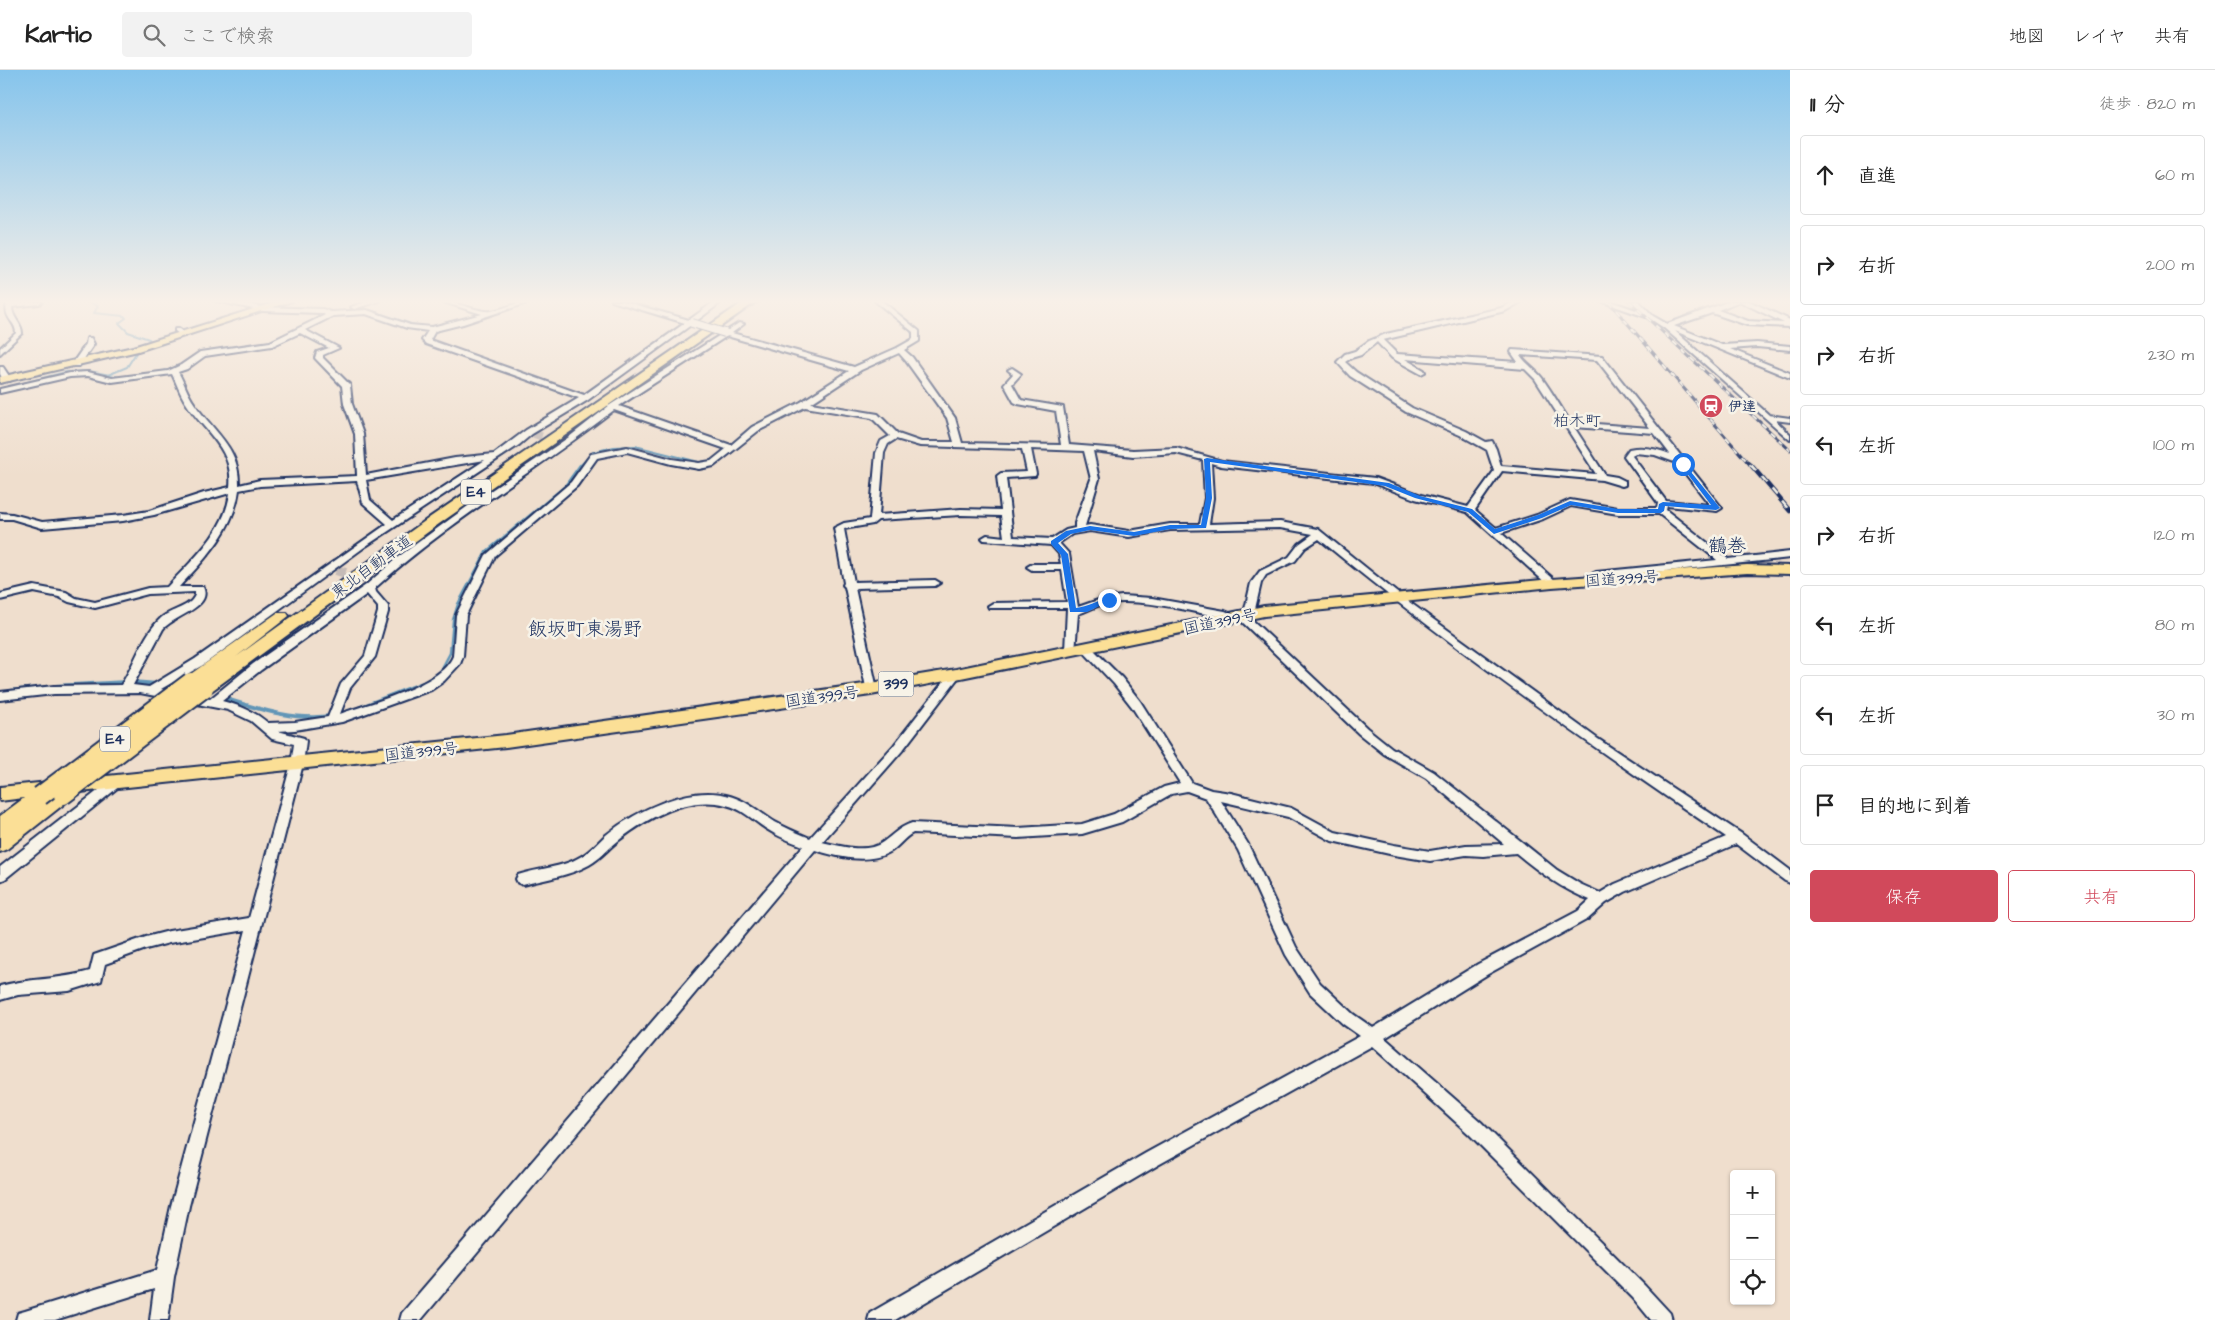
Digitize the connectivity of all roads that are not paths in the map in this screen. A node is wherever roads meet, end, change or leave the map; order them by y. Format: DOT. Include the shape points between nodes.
graph roads {
  1 [pos="79,359"];
  2 [pos="91,359"];
  3 [pos="194,359"];
  4 [pos="321,359"];
  5 [pos="475,359"];
  6 [pos="639,359"];
  7 [pos="655,359"];
  8 [pos="668,359"];
  9 [pos="685,359"];
  10 [pos="818,359"];
  11 [pos="876,359"];
  12 [pos="907,359"];
  13 [pos="1344,359"];
  14 [pos="1400,359"];
  15 [pos="1442,359"];
  16 [pos="1520,359"];
  17 [pos="1600,359"];
  18 [pos="1703,359"];
  19 [pos="1749,359"];
  20 [pos="76,364"];
  21 [pos="1523,365"];
  22 [pos="0,369"];
  23 [pos="852,369"];
  24 [pos="1012,370"];
  25 [pos="174,371"];
  26 [pos="1421,372"];
  27 [pos="1790,376"];
  28 [pos="3,380"];
  29 [pos="0,392"];
  30 [pos="585,398"];
  31 [pos="804,404"];
  32 [pos="614,407"];
  33 [pos="1768,418"];
  34 [pos="1790,420"];
  35 [pos="1568,424"];
  36 [pos="1658,432"];
  37 [pos="895,436"];
  38 [pos="1790,438"];
  39 [pos="959,445"];
  40 [pos="1026,446"];
  41 [pos="729,447"];
  42 [pos="1065,447"];
  43 [pos="1088,448"];
  44 [pos="495,456"];
  45 [pos="1207,459"];
  46 [pos="1683,464"];
  47 [pos="1497,468"];
  48 [pos="1602,477"];
  49 [pos="361,478"];
  50 [pos="1622,483"];
  51 [pos="235,488"];
  52 [pos="1662,507"];
  53 [pos="1470,510"];
  54 [pos="1006,513"];
  55 [pos="0,516"];
  56 [pos="874,518"];
  57 [pos="394,524"];
  58 [pos="1204,527"];
  59 [pos="1080,529"];
  60 [pos="1494,532"];
  61 [pos="1319,534"];
  62 [pos="987,538"];
  63 [pos="1010,540"];
  64 [pos="1054,542"];
  65 [pos="1790,555"];
  66 [pos="1726,562"];
  67 [pos="1032,567"];
  68 [pos="1066,567"];
  69 [pos="1790,570"];
  70 [pos="1584,581"];
  71 [pos="371,583"];
  72 [pos="935,583"];
  73 [pos="1552,583"];
  74 [pos="848,585"];
  75 [pos="171,589"];
  76 [pos="0,597"];
  77 [pos="1396,598"];
  78 [pos="993,606"];
  79 [pos="1072,608"];
  80 [pos="1242,616"];
  81 [pos="1078,650"];
  82 [pos="956,674"];
  83 [pos="128,684"];
  84 [pos="197,685"];
  85 [pos="153,689"];
  86 [pos="871,689"];
  87 [pos="0,696"];
  88 [pos="218,699"];
  89 [pos="333,717"];
  90 [pos="265,727"];
  91 [pos="297,764"];
  92 [pos="117,782"];
  93 [pos="1188,786"];
  94 [pos="1210,795"];
  95 [pos="2,796"];
  96 [pos="0,826"];
  97 [pos="1737,838"];
  98 [pos="814,843"];
  99 [pos="0,844"];
  100 [pos="1518,848"];
  101 [pos="0,875"];
  102 [pos="1790,877"];
  103 [pos="523,879"];
  104 [pos="1601,899"];
  105 [pos="254,922"];
  106 [pos="0,993"];
  107 [pos="1373,1037"];
  108 [pos="164,1277"];
  109 [pos="25,1320"];
  110 [pos="159,1320"];
  111 [pos="409,1320"];
  112 [pos="878,1320"];
  113 [pos="1663,1320"];
  1 -- 20 [label="street"];
  2 -- 20 [label="main road"];
  3 -- 25 [label="street"];
  4 -- 49 [label="street" via="346,385 348,404 359,434"];
  5 -- 30 [label="street"];
  6 -- 30 [label="street"];
  7 -- 84 [label="highway, 東北自動車道 / E4" via="422,518"];
  8 -- 84 [label="highway, 東北自動車道 / E4"];
  9 -- 32 [label="street"];
  10 -- 23 [label="street"];
  11 -- 23 [label="street"];
  12 -- 39 [label="street" via="951,418"];
  13 -- 47 [label="street" via="1341,362 1353,374 1408,410 1490,446"];
  14 -- 26 [label="street"];
  15 -- 21 [label="street"];
  16 -- 21 [label="street"];
  17 -- 36 [label="street"];
  18 -- 33 [label="street"];
  19 -- 27 [label="street"];
  20 -- 28 [label="main road"];
  21 -- 35 [label="street" via="1538,378"];
  22 -- 28 [label="street"];
  23 -- 31 [label="street"];
  24 -- 42 [label="street" via="1017,374 1008,384 1018,402 1060,409"];
  25 -- 29 [label="street" via="112,380 88,374 70,375"];
  25 -- 51 [label="street" via="188,402 209,425 231,458"];
  30 -- 44 [label="street"];
  31 -- 37 [label="street" via="875,416"];
  31 -- 41 [label="street" via="755,429"];
  32 -- 41 [label="street"];
  32 -- 71 [label="street"];
  33 -- 34 [label="street"];
  33 -- 38 [label="street"];
  35 -- 36 [label="street"];
  35 -- 48 [label="street"];
  36 -- 46 [label="street"];
  37 -- 39 [label="street" via="920,444"];
  37 -- 56 [label="street" via="884,443 880,453"];
  39 -- 40 [label="street"];
  40 -- 42 [label="street"];
  40 -- 54 [label="street" via="1032,474 1001,476"];
  41 -- 89 [label="street" via="719,460 701,466 627,449 594,456 574,484 491,555 462,615 458,656 448,671 426,687"];
  42 -- 43 [label="street"];
  43 -- 45 [label="street" via="1133,453 1176,450"];
  43 -- 59 [label="street" via="1095,479"];
  44 -- 49 [label="street"];
  44 -- 57 [label="street"];
  45 -- 53 [label="street" via="1375,481 1418,497"];
  45 -- 58 [label="street" via="1209,498"];
  46 -- 52 [label="street" via="1716,508"];
  46 -- 52 [label="street" via="1655,451 1628,453 1629,460"];
  47 -- 48 [label="street"];
  47 -- 53 [label="street" via="1493,480"];
  48 -- 50 [label="street"];
  49 -- 51 [label="street" via="260,483"];
  49 -- 57 [label="street" via="366,501"];
  51 -- 55 [label="street" via="123,518 42,525 12,515"];
  51 -- 75 [label="street" via="230,515 211,546"];
  52 -- 60 [label="street" via="1618,511 1570,503"];
  52 -- 66 [label="street"];
  53 -- 60 [label="street"];
  54 -- 56 [label="street" via="961,512"];
  54 -- 63 [label="street"];
  56 -- 74 [label="street" via="840,528"];
  57 -- 85 [label="street" via="199,662"];
  58 -- 59 [label="street" via="1170,527 1134,534"];
  58 -- 61 [label="street" via="1280,525"];
  59 -- 64 [label="street" via="1060,536"];
  60 -- 73 [label="street"];
  61 -- 77 [label="street"];
  61 -- 80 [label="street" via="1302,546 1292,559 1263,574 1256,582 1250,609"];
  62 -- 63 [label="street"];
  63 -- 64 [label="street"];
  64 -- 68 [label="street" via="1064,554"];
  65 -- 66 [label="street"];
  66 -- 70 [label="street" via="1596,575"];
  67 -- 68 [label="street"];
  68 -- 79 [label="street"];
  69 -- 70 [label="highway, 国道399号 / 399" via="1747,569"];
  70 -- 73 [label="highway, 国道399号 / 399"];
  71 -- 88 [label="street"];
  71 -- 89 [label="street" via="371,594 383,606 383,612 370,657 345,687"];
  72 -- 74 [label="street"];
  73 -- 77 [label="highway, 国道399号 / 399"];
  74 -- 86 [label="street"];
  75 -- 76 [label="street" via="95,605 34,589"];
  75 -- 83 [label="street" via="199,589 200,595 197,602 165,621"];
  77 -- 80 [label="highway, 国道399号 / 399"];
  77 -- 97 [label="street" via="1594,742"];
  78 -- 79 [label="street"];
  79 -- 80 [label="street" via="1085,610 1100,602 1123,599"];
  79 -- 81 [label="street"];
  80 -- 81 [label="highway, 国道399号 / 399"];
  80 -- 100 [label="street" via="1362,732 1430,775"];
  81 -- 82 [label="highway, 国道399号 / 399"];
  81 -- 93 [label="street" via="1118,681"];
  82 -- 86 [label="highway, 国道399号 / 399"];
  82 -- 98 [label="street" via="898,748"];
  83 -- 85 [label="street"];
  83 -- 87 [label="street"];
  84 -- 96 [label="highway, 東北自動車道 / E4, bridge"];
  84 -- 99 [label="highway, 東北自動車道 / E4, bridge"];
  85 -- 88 [label="street"];
  86 -- 91 [label="highway, 国道399号 / 399" via="506,741"];
  88 -- 90 [label="street" via="255,718"];
  89 -- 90 [label="street" via="295,726"];
  90 -- 91 [label="street" via="276,736 300,741"];
  91 -- 92 [label="highway, 国道399号 / 399"];
  91 -- 105 [label="street"];
  92 -- 95 [label="highway, 国道399号 / 399"];
  92 -- 101 [label="street"];
  93 -- 94 [label="street"];
  93 -- 98 [label="street" via="1168,790 1118,818 1082,829 1018,833 912,828 905,830 890,846 854,855"];
  94 -- 100 [label="street" via="1291,813 1332,836 1430,856 1466,850"];
  94 -- 107 [label="street" via="1243,848 1291,951 1315,988"];
  97 -- 102 [label="street"];
  97 -- 104 [label="street"];
  98 -- 103 [label="street" via="781,831 732,801 701,799 647,813 585,861"];
  98 -- 111 [label="street"];
  100 -- 104 [label="street" via="1552,874"];
  104 -- 107 [label="street" via="1583,915 1483,969"];
  105 -- 106 [label="street" via="146,943 99,960 96,976 69,984 18,988"];
  105 -- 108 [label="street"];
  107 -- 112 [label="street" via="1152,1159"];
  107 -- 113 [label="street" via="1475,1128"];
  108 -- 109 [label="street"];
  108 -- 110 [label="street"];
}
